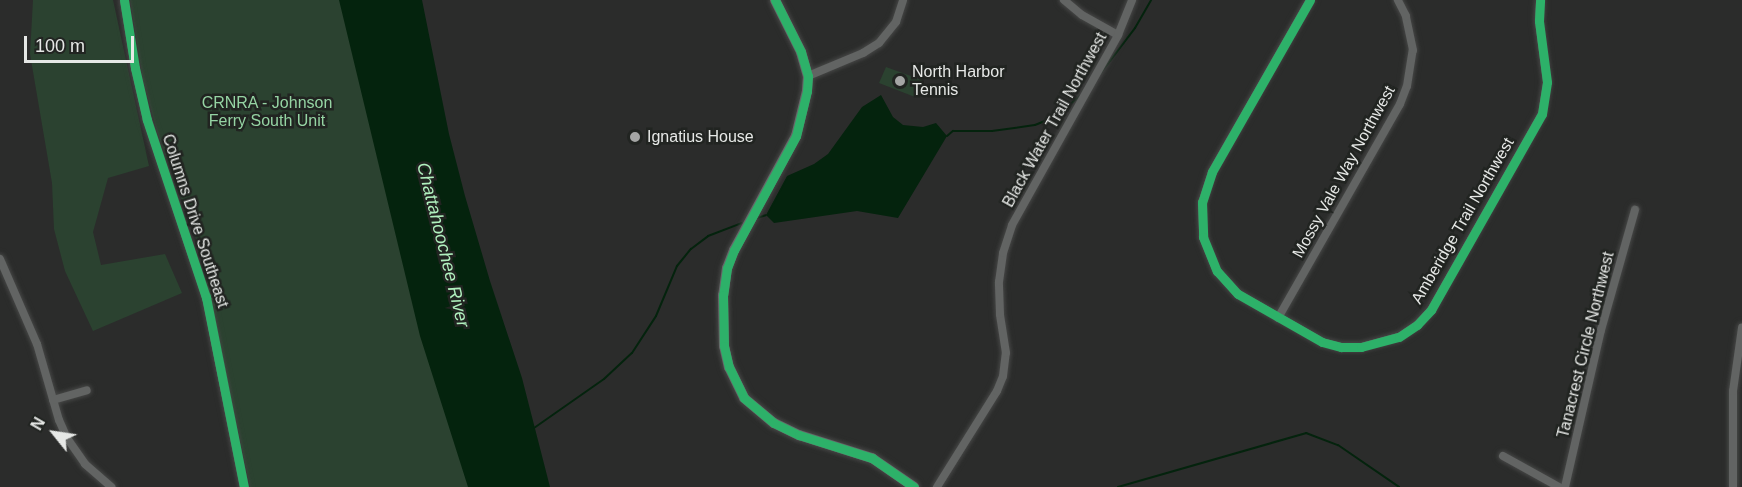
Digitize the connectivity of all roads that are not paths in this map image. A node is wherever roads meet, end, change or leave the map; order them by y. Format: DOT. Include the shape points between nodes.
graph roads {
  1 [pos="124,0"];
  2 [pos="775,0"];
  3 [pos="903,0"];
  4 [pos="1064,0"];
  5 [pos="1132,0"];
  6 [pos="1310,0"];
  7 [pos="1398,0"];
  8 [pos="1540,0"];
  9 [pos="1118,35"];
  10 [pos="808,76"];
  11 [pos="1635,210"];
  12 [pos="0,260"];
  13 [pos="1278,318"];
  14 [pos="1742,328"];
  15 [pos="87,390"];
  16 [pos="53,400"];
  17 [pos="1503,456"];
  18 [pos="111,487"];
  19 [pos="244,487"];
  20 [pos="914,487"];
  21 [pos="937,487"];
  22 [pos="1559,487"];
  23 [pos="1565,487"];
  24 [pos="1732,487"];
  1 -- 19 [label="street, Columns Drive Southeast" via="147,120 206,297"];
  2 -- 10 [label="street" via="790,26"];
  3 -- 10 [label="street" via="896,22 879,43"];
  4 -- 9 [label="street"];
  5 -- 9 [label="street, Black Water Trail Northwest"];
  6 -- 13 [label="street, Amberidge Trail Northwest" via="1212,172 1202,202 1203,237 1217,271 1239,294"];
  7 -- 13 [label="street, Mossy Vale Way Northwest" via="1412,43 1412,69 1407,86"];
  8 -- 13 [label="street, Amberidge Trail Northwest" via="1547,82 1542,114 1431,310 1399,337 1361,347 1322,342"];
  9 -- 21 [label="street, Black Water Trail Northwest" via="1012,225 999,282 1006,353 1003,376"];
  10 -- 20 [label="street" via="796,136 727,268 724,346 729,367 744,398 774,423 872,458"];
  11 -- 23 [label="street, Tanacrest Circle Northwest" via="1601,330"];
  12 -- 16 [label="street" via="37,344"];
  14 -- 24 [label="street" via="1733,381"];
  15 -- 16 [label="street"];
  16 -- 18 [label="street" via="72,447"];
  17 -- 22 [label="street"];
}
